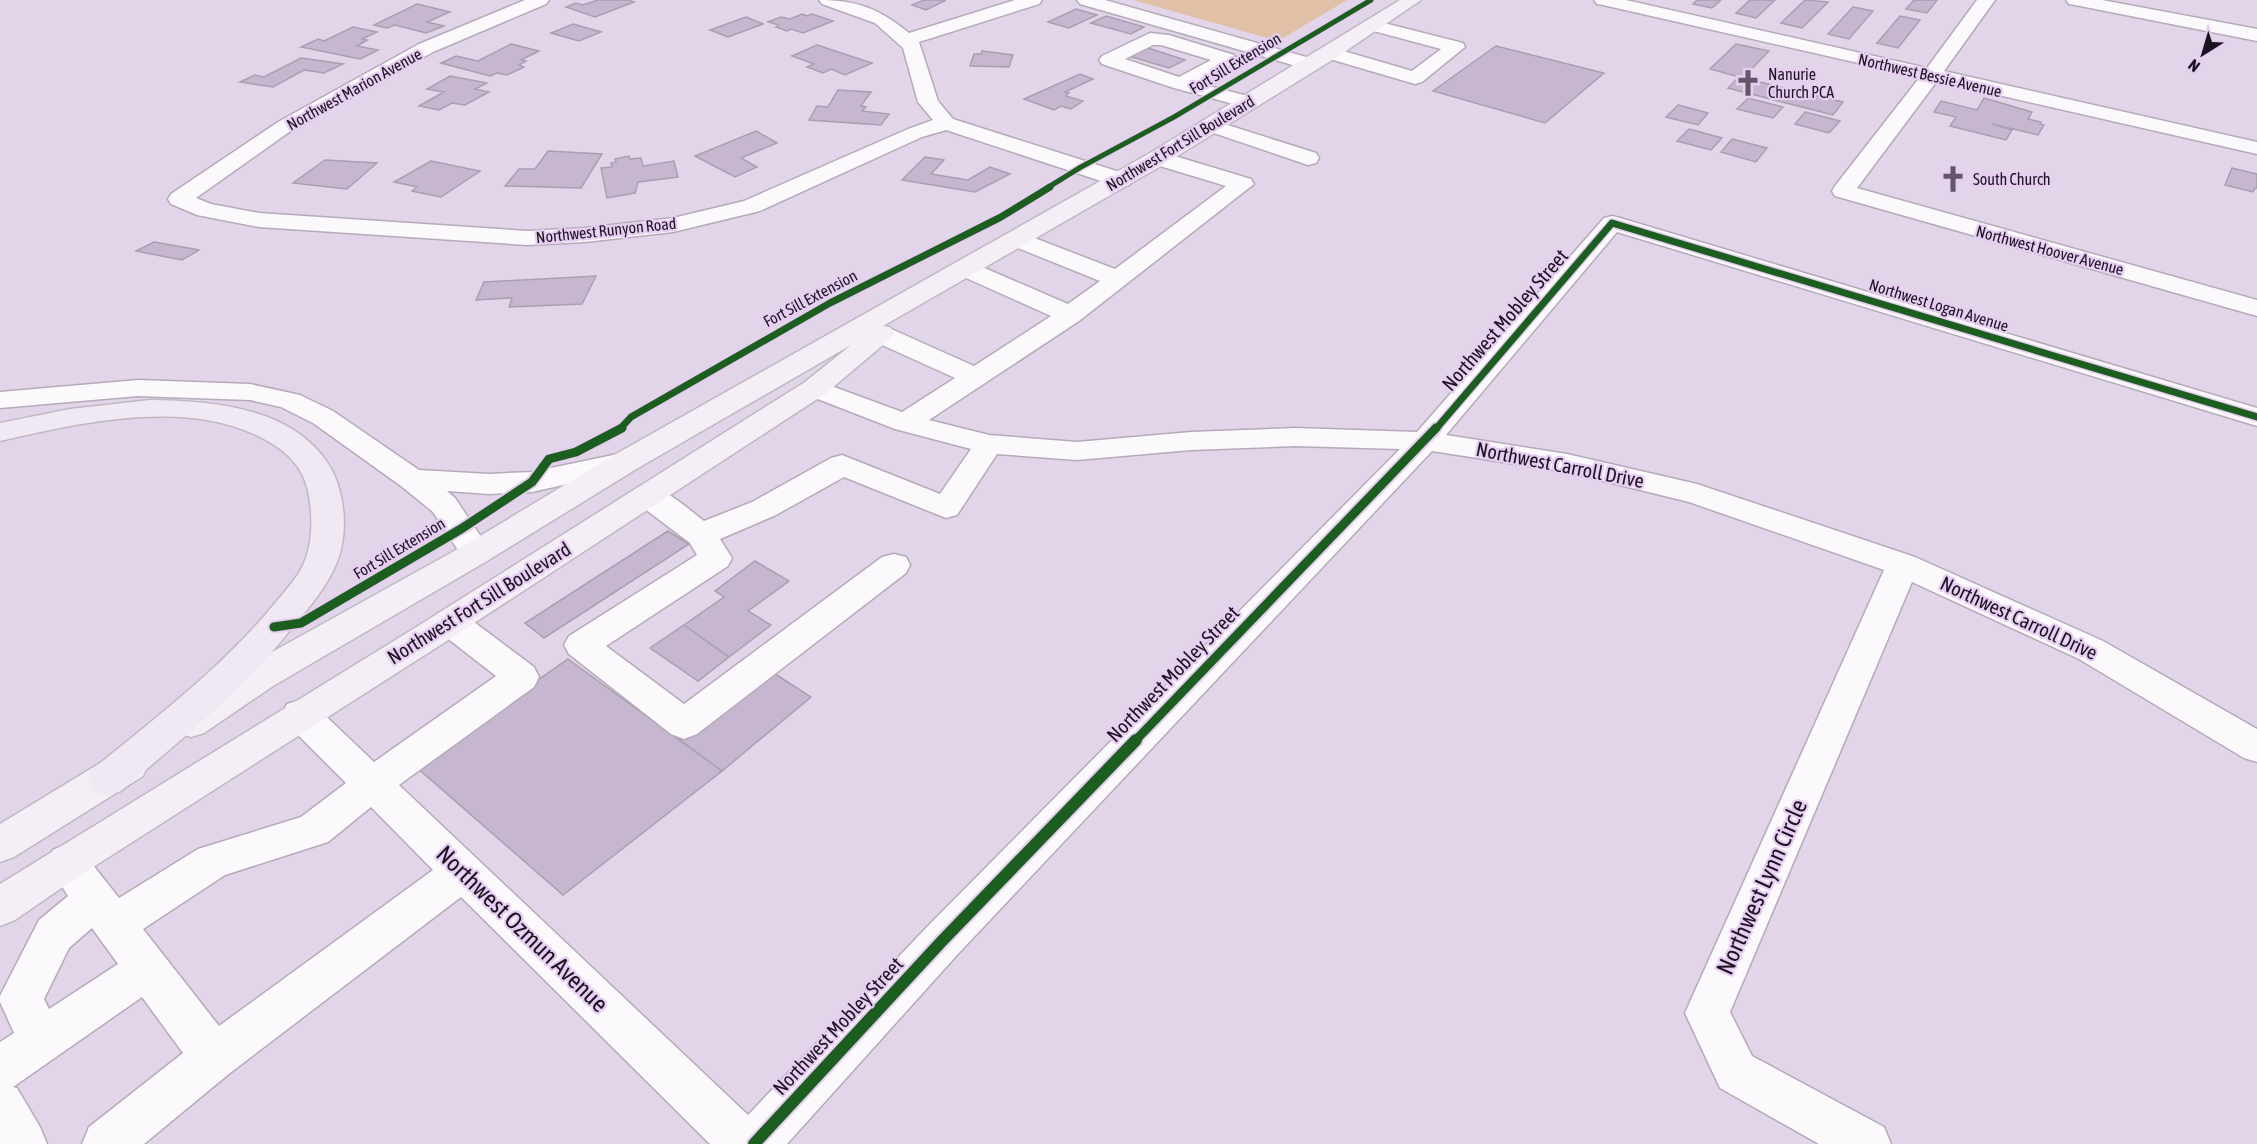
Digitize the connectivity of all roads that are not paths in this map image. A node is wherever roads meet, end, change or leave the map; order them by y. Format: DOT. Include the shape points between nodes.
graph roads {
  1 [pos="540,0"];
  2 [pos="828,0"];
  3 [pos="1033,0"];
  4 [pos="1086,0"];
  5 [pos="1412,0"];
  6 [pos="1603,0"];
  7 [pos="1986,0"];
  8 [pos="2075,0"];
  9 [pos="1372,25"];
  10 [pos="1182,28"];
  11 [pos="2257,35"];
  12 [pos="1162,39"];
  13 [pos="907,40"];
  14 [pos="1229,41"];
  15 [pos="1207,53"];
  16 [pos="1330,53"];
  17 [pos="1310,64"];
  18 [pos="1931,76"];
  19 [pos="1181,84"];
  20 [pos="1248,102"];
  21 [pos="946,123"];
  22 [pos="1212,126"];
  23 [pos="2257,148"];
  24 [pos="1158,158"];
  25 [pos="1308,158"];
  26 [pos="1121,180"];
  27 [pos="179,199"];
  28 [pos="1612,223"];
  29 [pos="1016,239"];
  30 [pos="954,274"];
  31 [pos="1118,279"];
  32 [pos="2257,308"];
  33 [pos="1070,315"];
  34 [pos="880,334"];
  35 [pos="976,377"];
  36 [pos="815,388"];
  37 [pos="0,400"];
  38 [pos="2257,417"];
  39 [pos="905,423"];
  40 [pos="0,432"];
  41 [pos="1425,441"];
  42 [pos="989,444"];
  43 [pos="627,461"];
  44 [pos="412,478"];
  45 [pos="648,496"];
  46 [pos="701,535"];
  47 [pos="476,552"];
  48 [pos="894,565"];
  49 [pos="1903,565"];
  50 [pos="440,629"];
  51 [pos="300,714"];
  52 [pos="2257,747"];
  53 [pos="107,780"];
  54 [pos="371,785"];
  55 [pos="0,845"];
  56 [pos="67,861"];
  57 [pos="462,872"];
  58 [pos="0,907"];
  59 [pos="105,912"];
  60 [pos="148,968"];
  61 [pos="41,1042"];
  62 [pos="214,1057"];
  63 [pos="0,1069"];
  64 [pos="0,1105"];
  65 [pos="23,1144"];
  66 [pos="106,1144"];
  67 [pos="744,1144"];
  68 [pos="754,1144"];
  69 [pos="1867,1144"];
  1 -- 27 [label="street, Northwest Marion Avenue" via="426,48 285,126"];
  2 -- 13 [label="street" via="881,19"];
  3 -- 13 [label="street"];
  4 -- 10 [label="street"];
  5 -- 9 [label="main road, Northwest Fort Sill Boulevard"];
  6 -- 18 [label="street, Northwest Bessie Avenue"];
  7 -- 18 [label="street"];
  8 -- 11 [label="street"];
  9 -- 16 [label="main road, Northwest Fort Sill Boulevard"];
  9 -- 16 [label="street" via="1456,47 1415,78"];
  10 -- 12 [label="street"];
  10 -- 14 [label="street"];
  12 -- 15 [label="street"];
  12 -- 19 [label="street" via="1150,39 1109,60"];
  13 -- 21 [label="street" via="928,102"];
  14 -- 15 [label="street"];
  14 -- 17 [label="street"];
  15 -- 19 [label="street" via="1227,59"];
  16 -- 17 [label="main road, Northwest Fort Sill Boulevard"];
  17 -- 20 [label="main road, Northwest Fort Sill Boulevard"];
  18 -- 23 [label="street, Northwest Bessie Avenue"];
  18 -- 32 [label="street, Northwest Hoover Avenue" via="1843,191"];
  19 -- 20 [label="street"];
  20 -- 22 [label="main road, Northwest Fort Sill Boulevard"];
  21 -- 26 [label="street"];
  21 -- 27 [label="street, Northwest Runyon Road" via="752,206 673,225 585,235 527,238 259,220 205,210"];
  22 -- 24 [label="main road, Northwest Fort Sill Boulevard"];
  22 -- 25 [label="street"];
  24 -- 26 [label="main road, Northwest Fort Sill Boulevard"];
  24 -- 31 [label="street" via="1243,184"];
  26 -- 29 [label="main road, Northwest Fort Sill Boulevard"];
  28 -- 38 [label="street, Northwest Logan Avenue"];
  28 -- 41 [label="street, Northwest Mobley Street"];
  29 -- 30 [label="main road, Northwest Fort Sill Boulevard"];
  29 -- 31 [label="street"];
  30 -- 33 [label="street"];
  30 -- 34 [label="main road, Northwest Fort Sill Boulevard"];
  30 -- 43 [label="main road, Northwest Fort Sill Boulevard"];
  31 -- 33 [label="street"];
  33 -- 35 [label="street"];
  34 -- 35 [label="street"];
  34 -- 36 [label="main road, Northwest Fort Sill Boulevard"];
  35 -- 39 [label="street"];
  36 -- 39 [label="street, Northwest Carroll Drive"];
  36 -- 45 [label="main road, Northwest Fort Sill Boulevard"];
  37 -- 44 [label="street" via="138,388 250,392 290,401 323,417"];
  39 -- 42 [label="street, Northwest Carroll Drive"];
  40 -- 53 [label="highway" via="119,410 221,413 277,431 312,460 322,480 328,518 323,555 307,586 254,652"];
  41 -- 42 [label="street, Northwest Carroll Drive" via="1295,437 1077,451"];
  41 -- 49 [label="street, Northwest Carroll Drive" via="1567,463 1697,494"];
  41 -- 68 [label="street, Northwest Mobley Street" via="950,932"];
  42 -- 46 [label="street" via="946,508 842,465 763,509"];
  43 -- 44 [label="street" via="532,482 489,484"];
  43 -- 47 [label="main road, Northwest Fort Sill Boulevard"];
  44 -- 47 [label="street" via="444,505"];
  45 -- 46 [label="street"];
  45 -- 50 [label="main road, Northwest Fort Sill Boulevard"];
  46 -- 48 [label="street" via="716,558 581,645 684,724"];
  47 -- 50 [label="main road" via="465,585"];
  47 -- 53 [label="main road, Northwest Fort Sill Boulevard" via="260,676"];
  49 -- 52 [label="street, Northwest Carroll Drive" via="2091,650"];
  49 -- 69 [label="street, Northwest Lynn Circle" via="1707,1013 1736,1072"];
  50 -- 51 [label="main road, Northwest Fort Sill Boulevard"];
  50 -- 54 [label="street" via="521,677"];
  51 -- 54 [label="street, Northwest Ozmun Avenue"];
  51 -- 56 [label="main road, Northwest Fort Sill Boulevard"];
  53 -- 55 [label="main road, Northwest Fort Sill Boulevard"];
  54 -- 57 [label="street, Northwest Ozmun Avenue"];
  54 -- 59 [label="street" via="314,830 212,861"];
  56 -- 58 [label="main road, Northwest Fort Sill Boulevard"];
  56 -- 59 [label="street"];
  57 -- 62 [label="street"];
  57 -- 67 [label="street, Northwest Ozmun Avenue"];
  59 -- 60 [label="street"];
  59 -- 61 [label="street" via="54,934 21,999"];
  60 -- 61 [label="street"];
  60 -- 62 [label="street"];
  61 -- 63 [label="street"];
  62 -- 66 [label="street"];
  64 -- 65 [label="street"];
}
